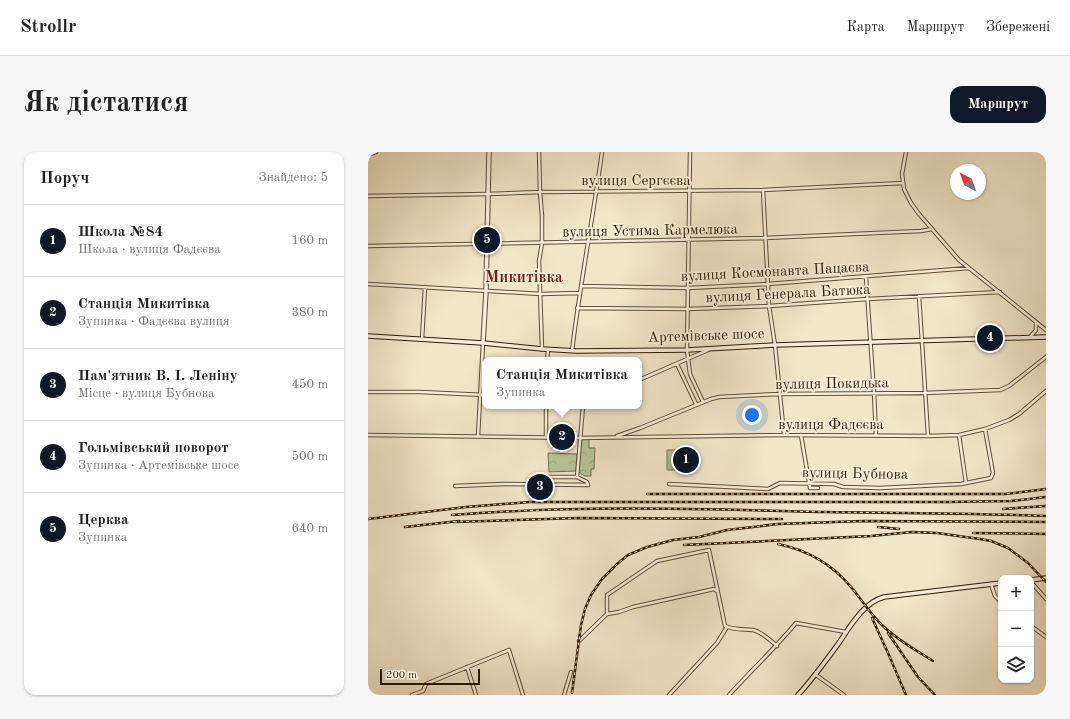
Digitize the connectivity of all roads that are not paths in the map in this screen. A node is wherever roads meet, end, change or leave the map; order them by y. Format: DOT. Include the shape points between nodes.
graph roads {
  1 [pos="376,152"];
  2 [pos="489,152"];
  3 [pos="602,152"];
  4 [pos="690,152"];
  5 [pos="906,152"];
  6 [pos="538,153"];
  7 [pos="368,155"];
  8 [pos="903,183"];
  9 [pos="762,190"];
  10 [pos="597,191"];
  11 [pos="540,192"];
  12 [pos="688,192"];
  13 [pos="488,194"];
  14 [pos="368,196"];
  15 [pos="932,229"];
  16 [pos="765,238"];
  17 [pos="688,240"];
  18 [pos="589,242"];
  19 [pos="542,243"];
  20 [pos="487,244"];
  21 [pos="368,246"];
  22 [pos="969,268"];
  23 [pos="866,277"];
  24 [pos="368,284"];
  25 [pos="768,284"];
  26 [pos="581,286"];
  27 [pos="425,287"];
  28 [pos="688,288"];
  29 [pos="486,291"];
  30 [pos="1000,292"];
  31 [pos="580,293"];
  32 [pos="541,294"];
  33 [pos="919,296"];
  34 [pos="868,299"];
  35 [pos="769,306"];
  36 [pos="577,308"];
  37 [pos="688,309"];
  38 [pos="1036,321"];
  39 [pos="1046,330"];
  40 [pos="368,336"];
  41 [pos="1030,337"];
  42 [pos="1046,337"];
  43 [pos="422,339"];
  44 [pos="922,340"];
  45 [pos="871,341"];
  46 [pos="483,343"];
  47 [pos="775,344"];
  48 [pos="712,348"];
  49 [pos="542,349"];
  50 [pos="548,350"];
  51 [pos="688,350"];
  52 [pos="572,351"];
  53 [pos="482,357"];
  54 [pos="547,357"];
  55 [pos="1046,357"];
  56 [pos="688,359"];
  57 [pos="482,360"];
  58 [pos="676,364"];
  59 [pos="642,379"];
  60 [pos="1046,391"];
  61 [pos="368,392"];
  62 [pos="924,393"];
  63 [pos="779,394"];
  64 [pos="874,394"];
  65 [pos="480,395"];
  66 [pos="703,402"];
  67 [pos="696,404"];
  68 [pos="546,409"];
  69 [pos="583,409"];
  70 [pos="985,429"];
  71 [pos="368,435"];
  72 [pos="784,435"];
  73 [pos="801,435"];
  74 [pos="876,435"];
  75 [pos="959,435"];
  76 [pos="478,436"];
  77 [pos="928,436"];
  78 [pos="546,437"];
  79 [pos="615,437"];
  80 [pos="580,438"];
  81 [pos="547,477"];
  82 [pos="577,477"];
  83 [pos="810,483"];
  84 [pos="966,483"];
  85 [pos="669,484"];
  86 [pos="455,486"];
  87 [pos="818,488"];
  88 [pos="1046,578"];
  89 [pos="1034,580"];
  90 [pos="998,583"];
  91 [pos="991,584"];
  92 [pos="1034,585"];
  93 [pos="717,591"];
  94 [pos="998,599"];
  95 [pos="1046,599"];
  96 [pos="607,614"];
  97 [pos="726,626"];
  98 [pos="1034,628"];
  99 [pos="846,632"];
  100 [pos="1046,637"];
  101 [pos="579,641"];
  102 [pos="777,646"];
  103 [pos="467,668"];
  104 [pos="571,672"];
  105 [pos="816,675"];
  106 [pos="423,691"];
  107 [pos="412,695"];
  108 [pos="425,695"];
  109 [pos="476,695"];
  110 [pos="523,695"];
  111 [pos="564,695"];
  112 [pos="669,695"];
  113 [pos="729,695"];
  114 [pos="798,695"];
  115 [pos="844,695"];
  1 -- 7 [label="street"];
  2 -- 13 [label="main road"];
  3 -- 10 [label="street"];
  4 -- 12 [label="street"];
  5 -- 8 [label="street"];
  6 -- 11 [label="street"];
  8 -- 9 [label="street, вулиця Сергєєва"];
  8 -- 15 [label="street" via="911,203"];
  9 -- 12 [label="street, вулиця Сергєєва"];
  9 -- 16 [label="street"];
  10 -- 11 [label="street, вулиця Сергєєва"];
  10 -- 12 [label="street, вулиця Сергєєва"];
  10 -- 18 [label="street"];
  11 -- 13 [label="street, вулиця Сергєєва"];
  11 -- 19 [label="street"];
  12 -- 17 [label="street"];
  13 -- 14 [label="street, вулиця Сергєєва"];
  13 -- 20 [label="main road"];
  15 -- 16 [label="street, вулиця Устима Кармелюка"];
  15 -- 22 [label="street"];
  16 -- 17 [label="street, вулиця Устима Кармелюка"];
  16 -- 25 [label="street"];
  17 -- 18 [label="street, вулиця Устима Кармелюка"];
  17 -- 28 [label="street"];
  18 -- 19 [label="street, вулиця Устима Кармелюка"];
  18 -- 26 [label="street"];
  19 -- 20 [label="street, вулиця Устима Кармелюка"];
  19 -- 32 [label="street" via="539,260"];
  20 -- 21 [label="street, вулиця Устима Кармелюка"];
  20 -- 29 [label="main road"];
  22 -- 23 [label="street, вулиця Космонавта Пацаєва"];
  22 -- 30 [label="street"];
  23 -- 25 [label="street, вулиця Космонавта Пацаєва"];
  23 -- 34 [label="street"];
  24 -- 27 [label="street"];
  25 -- 28 [label="street, вулиця Космонавта Пацаєва"];
  25 -- 35 [label="street"];
  26 -- 28 [label="street, вулиця Космонавта Пацаєва"];
  26 -- 31 [label="street"];
  27 -- 29 [label="street"];
  27 -- 43 [label="street"];
  28 -- 37 [label="street"];
  29 -- 32 [label="street"];
  29 -- 46 [label="main road"];
  30 -- 33 [label="street, вулиця Генерала Батюка"];
  30 -- 38 [label="street"];
  31 -- 32 [label="street"];
  31 -- 36 [label="street"];
  32 -- 49 [label="street"];
  33 -- 34 [label="street, вулиця Генерала Батюка"];
  33 -- 44 [label="street"];
  34 -- 35 [label="street, вулиця Генерала Батюка"];
  34 -- 45 [label="street"];
  35 -- 37 [label="street, вулиця Генерала Батюка"];
  35 -- 47 [label="street"];
  36 -- 37 [label="street, вулиця Генерала Батюка"];
  36 -- 52 [label="street"];
  37 -- 51 [label="street"];
  38 -- 39 [label="street"];
  38 -- 41 [label="street" via="1036,330"];
  40 -- 43 [label="main road, Артемівське шосе"];
  41 -- 42 [label="main road, Артемівське шосе"];
  41 -- 44 [label="main road, Артемівське шосе"];
  43 -- 46 [label="main road, Артемівське шосе"];
  44 -- 45 [label="main road, Артемівське шосе"];
  44 -- 62 [label="street"];
  45 -- 47 [label="main road, Артемівське шосе"];
  45 -- 64 [label="street"];
  46 -- 49 [label="main road, Артемівське шосе"];
  46 -- 53 [label="street"];
  47 -- 48 [label="main road, Артемівське шосе"];
  47 -- 63 [label="street"];
  48 -- 51 [label="main road, Артемівське шосе"];
  48 -- 56 [label="street"];
  49 -- 50 [label="main road, Артемівське шосе"];
  50 -- 52 [label="main road, Артемівське шосе"];
  50 -- 54 [label="street"];
  51 -- 52 [label="main road, Артемівське шосе"];
  51 -- 56 [label="street"];
  55 -- 62 [label="street, вулиця Покидька" via="1000,390"];
  56 -- 58 [label="street"];
  56 -- 66 [label="street" via="690,374"];
  57 -- 65 [label="street"];
  58 -- 59 [label="street"];
  58 -- 67 [label="street"];
  60 -- 70 [label="street, вулиця Фадєєва" via="1019,414"];
  61 -- 65 [label="street"];
  62 -- 64 [label="street, вулиця Покидька"];
  62 -- 77 [label="street"];
  63 -- 64 [label="street, вулиця Покидька"];
  63 -- 66 [label="street, вулиця Покидька" via="720,397"];
  63 -- 72 [label="street"];
  64 -- 74 [label="street"];
  65 -- 76 [label="street"];
  66 -- 67 [label="street, вулиця Покидька"];
  67 -- 79 [label="street, вулиця Покидька"];
  68 -- 78 [label="street"];
  69 -- 80 [label="street"];
  70 -- 75 [label="street, вулиця Фадєєва"];
  70 -- 84 [label="street, вулиця Бубнова" via="993,473 991,478"];
  71 -- 76 [label="street, вулиця Фадєєва"];
  72 -- 73 [label="street, вулиця Фадєєва"];
  72 -- 79 [label="street, вулиця Фадєєва"];
  73 -- 74 [label="street, вулиця Фадєєва"];
  73 -- 83 [label="street"];
  74 -- 77 [label="street, вулиця Фадєєва"];
  75 -- 77 [label="street, вулиця Фадєєва"];
  75 -- 84 [label="street"];
  76 -- 78 [label="street, вулиця Фадєєва"];
  78 -- 80 [label="street, вулиця Фадєєва"];
  79 -- 80 [label="street, вулиця Фадєєва"];
  80 -- 82 [label="street"];
  81 -- 82 [label="street"];
  82 -- 86 [label="street" via="588,485"];
  83 -- 84 [label="street, вулиця Бубнова" via="880,488"];
  83 -- 85 [label="street, вулиця Бубнова" via="780,483 768,489"];
  83 -- 87 [label="street" via="810,488"];
  88 -- 89 [label="main road"];
  90 -- 91 [label="main road"];
  91 -- 94 [label="street"];
  91 -- 99 [label="main road" via="878,598 866,607"];
  92 -- 95 [label="street"];
  93 -- 96 [label="street" via="714,589"];
  93 -- 96 [label="street" via="709,550 657,561 607,595"];
  93 -- 97 [label="street"];
  96 -- 101 [label="street"];
  97 -- 102 [label="street" via="754,630"];
  97 -- 112 [label="street" via="717,643"];
  98 -- 100 [label="street"];
  99 -- 102 [label="street" via="796,623"];
  99 -- 105 [label="main road"];
  102 -- 113 [label="street"];
  103 -- 106 [label="street" via="426,684"];
  103 -- 109 [label="street"];
  103 -- 110 [label="street" via="509,650"];
  104 -- 111 [label="street"];
  105 -- 114 [label="main road"];
  105 -- 115 [label="street"];
  106 -- 107 [label="street"];
  106 -- 108 [label="street"];
}
